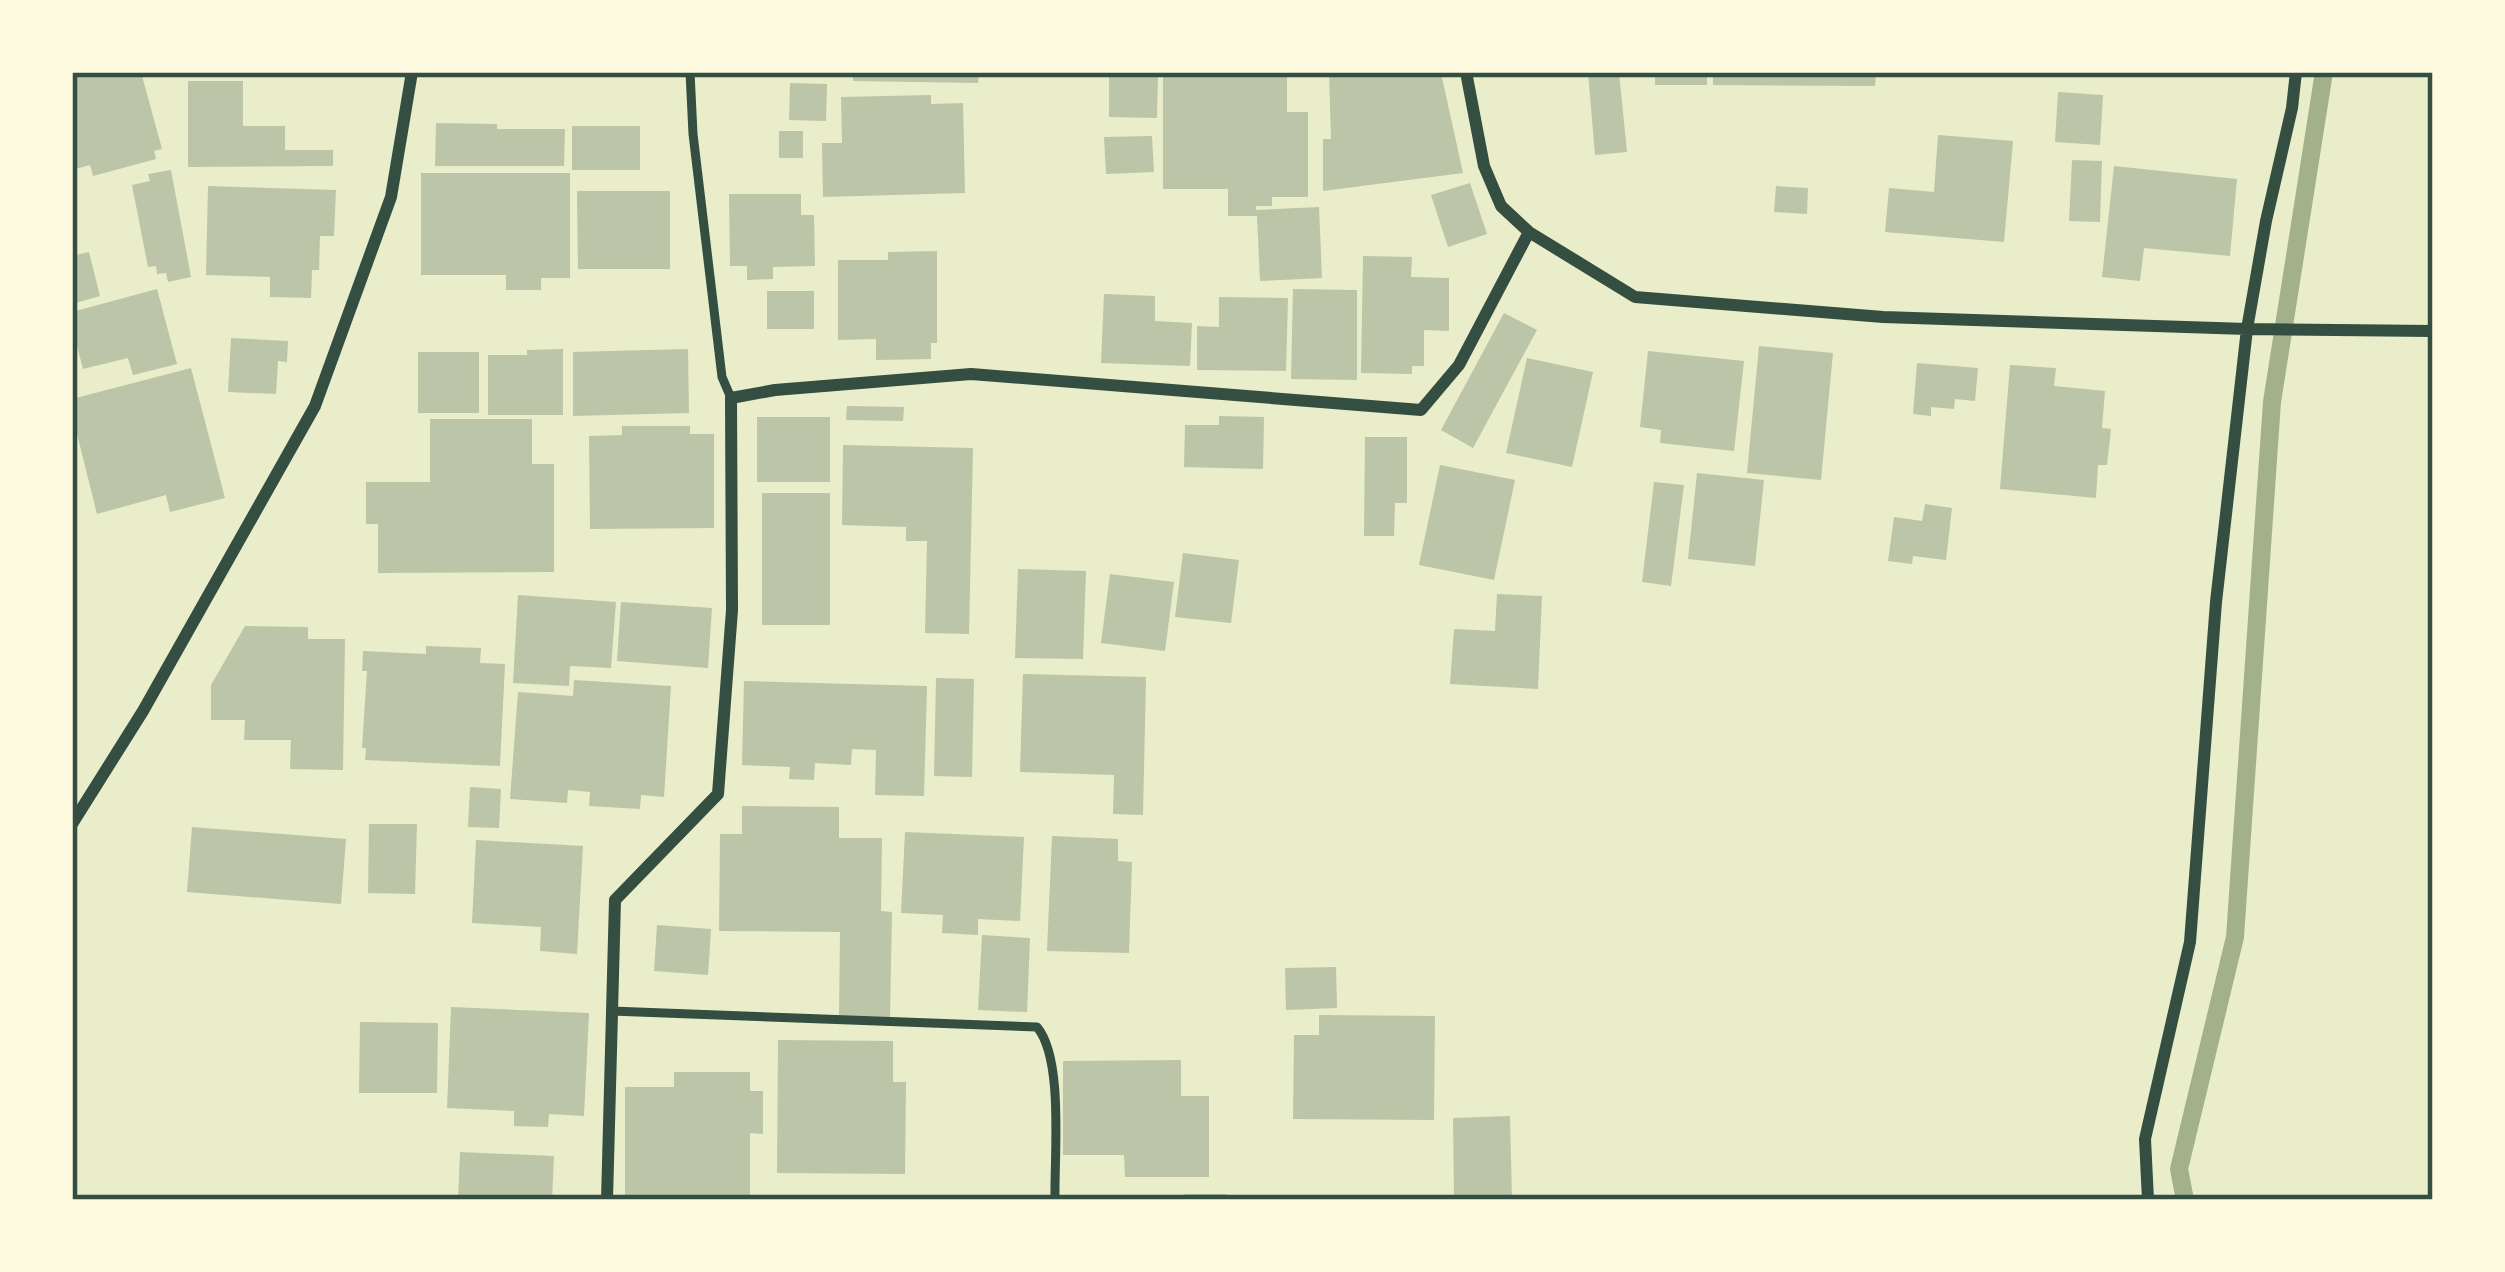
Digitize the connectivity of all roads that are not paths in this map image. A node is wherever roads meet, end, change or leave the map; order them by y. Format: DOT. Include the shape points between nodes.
graph roads {
  1 [pos="412,72"];
  2 [pos="690,72"];
  3 [pos="1466,72"];
  4 [pos="2296,72"];
  5 [pos="1529,232"];
  6 [pos="2247,329"];
  7 [pos="2433,331"];
  8 [pos="731,398"];
  9 [pos="72,824"];
  10 [pos="611,1011"];
  11 [pos="607,1200"];
  12 [pos="1054,1200"];
  13 [pos="2148,1200"];
  1 -- 9 [label="street" via="391,197 315,406"];
  2 -- 8 [label="lane" via="722,377"];
  3 -- 5 [label="street" via="1484,166 1501,206"];
  4 -- 6 [label="street"];
  5 -- 6 [label="street" via="1635,297 1883,316"];
  5 -- 8 [label="street" via="1459,364 1421,410 971,374"];
  6 -- 7 [label="street"];
  6 -- 13 [label="street" via="2190,942 2145,1139"];
  8 -- 10 [label="street" via="732,610 718,794 616,900"];
  10 -- 11 [label="street"];
  10 -- 12 [label="lane" via="1037,1027 1054,1066"];
}
